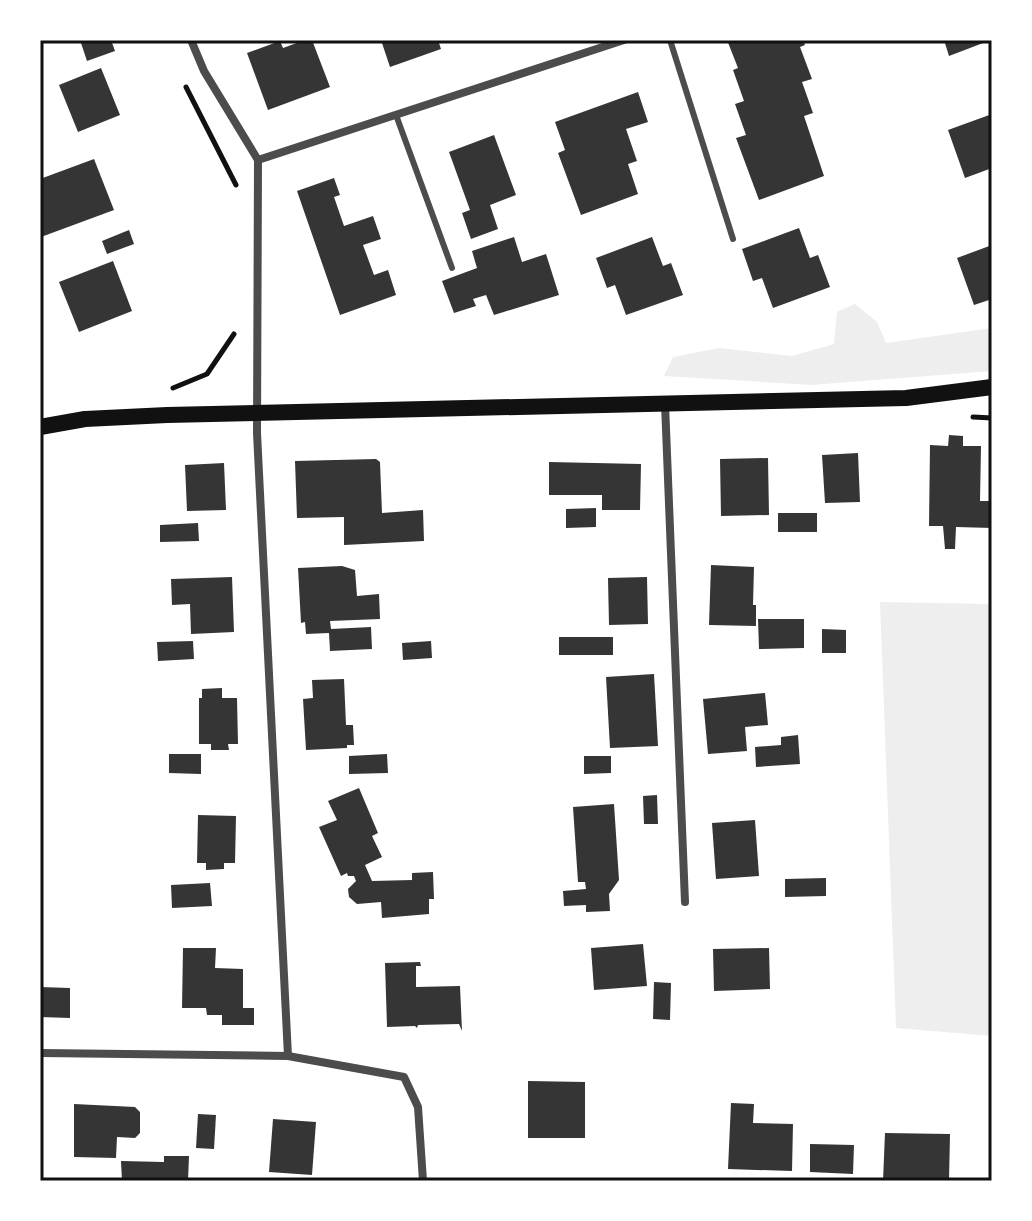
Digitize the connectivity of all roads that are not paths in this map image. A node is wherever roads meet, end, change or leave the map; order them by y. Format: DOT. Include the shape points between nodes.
graph roads {
  1 [pos="191,40"];
  2 [pos="624,40"];
  3 [pos="670,40"];
  4 [pos="396,115"];
  5 [pos="258,160"];
  6 [pos="733,239"];
  7 [pos="452,268"];
  8 [pos="992,387"];
  9 [pos="665,404"];
  10 [pos="257,413"];
  11 [pos="40,427"];
  12 [pos="685,902"];
  13 [pos="40,1053"];
  14 [pos="288,1056"];
  15 [pos="423,1181"];
  1 -- 5 [label="street"];
  2 -- 4 [label="street"];
  3 -- 6 [label="lane"];
  4 -- 5 [label="street"];
  4 -- 7 [label="lane"];
  5 -- 10 [label="street"];
  8 -- 9 [label="main road" via="906,398"];
  9 -- 10 [label="main road"];
  9 -- 12 [label="street"];
  10 -- 11 [label="main road" via="85,419"];
  10 -- 14 [label="street"];
  13 -- 14 [label="street"];
  14 -- 15 [label="street" via="404,1077 418,1107"];
}
